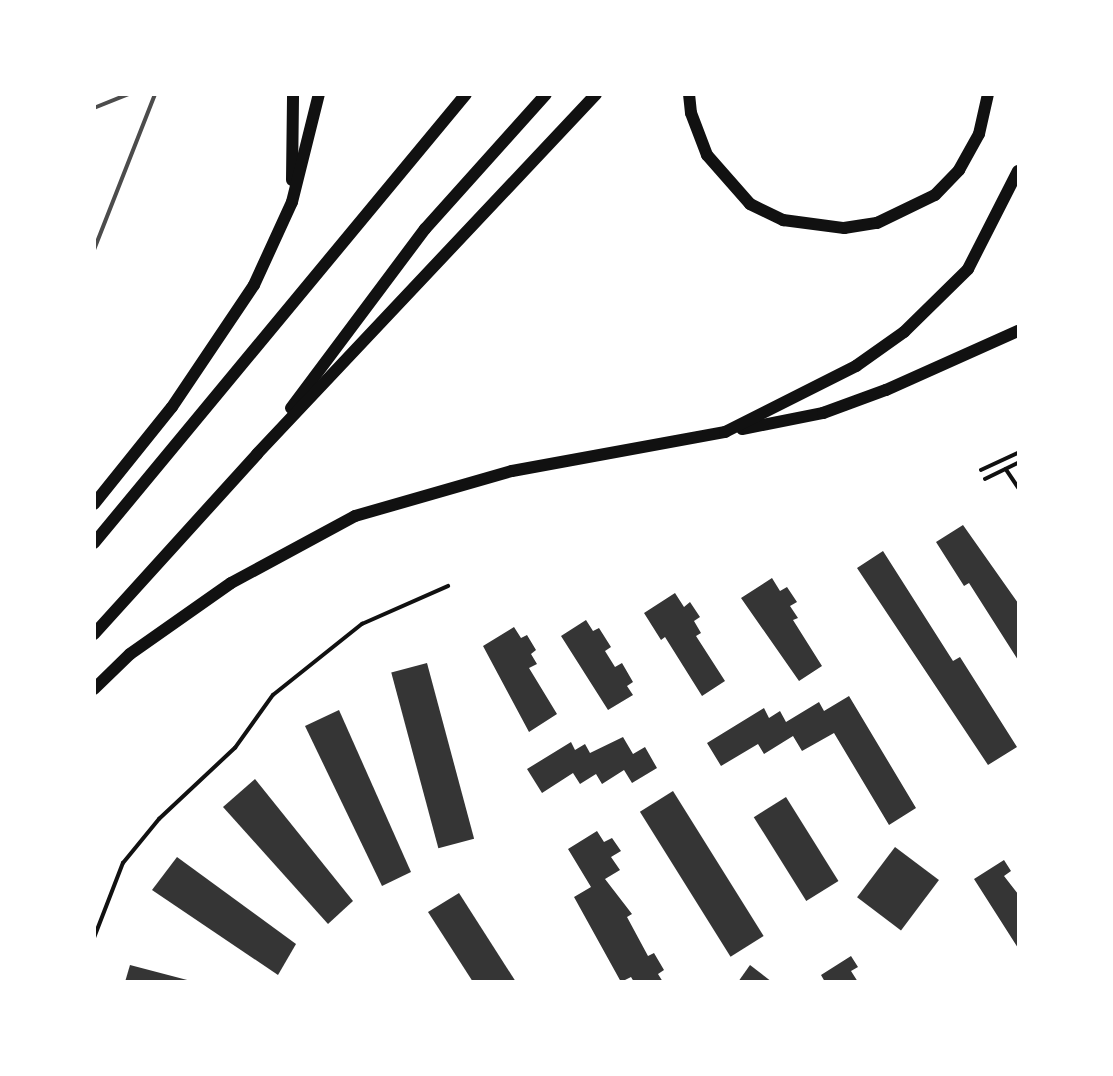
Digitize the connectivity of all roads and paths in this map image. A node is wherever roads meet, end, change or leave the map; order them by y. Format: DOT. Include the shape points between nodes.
graph roads {
  1 [pos="130,94"];
  2 [pos="155,94"];
  3 [pos="293,94"];
  4 [pos="319,94"];
  5 [pos="466,94"];
  6 [pos="546,94"];
  7 [pos="596,94"];
  8 [pos="689,94"];
  9 [pos="988,94"];
  10 [pos="94,108"];
  11 [pos="1018,171"];
  12 [pos="292,202"];
  13 [pos="94,250"];
  14 [pos="1018,331"];
  15 [pos="725,432"];
  16 [pos="1018,453"];
  17 [pos="257,454"];
  18 [pos="1018,463"];
  19 [pos="1006,469"];
  20 [pos="981,470"];
  21 [pos="985,479"];
  22 [pos="1018,487"];
  23 [pos="94,505"];
  24 [pos="94,543"];
  25 [pos="448,586"];
  26 [pos="94,634"];
  27 [pos="94,689"];
  28 [pos="94,938"];
  1 -- 10 [label="lane"];
  2 -- 13 [label="lane"];
  3 -- 12 [label="highway"];
  4 -- 12 [label="highway"];
  5 -- 24 [label="highway"];
  6 -- 17 [label="highway" via="425,229"];
  7 -- 17 [label="highway"];
  8 -- 9 [label="highway" via="707,155 750,204 783,219 844,228 877,223 935,195 959,170 979,134"];
  11 -- 15 [label="highway" via="968,269 904,332 856,366"];
  12 -- 23 [label="highway" via="254,285 172,407"];
  14 -- 15 [label="highway" via="823,413"];
  15 -- 27 [label="highway" via="512,471 355,516 231,583 130,653"];
  16 -- 20 [label="path"];
  17 -- 26 [label="highway"];
  18 -- 19 [label="path"];
  19 -- 21 [label="path"];
  19 -- 22 [label="path"];
  25 -- 28 [label="path" via="362,624 273,695 235,748 159,819 123,863"];
}
